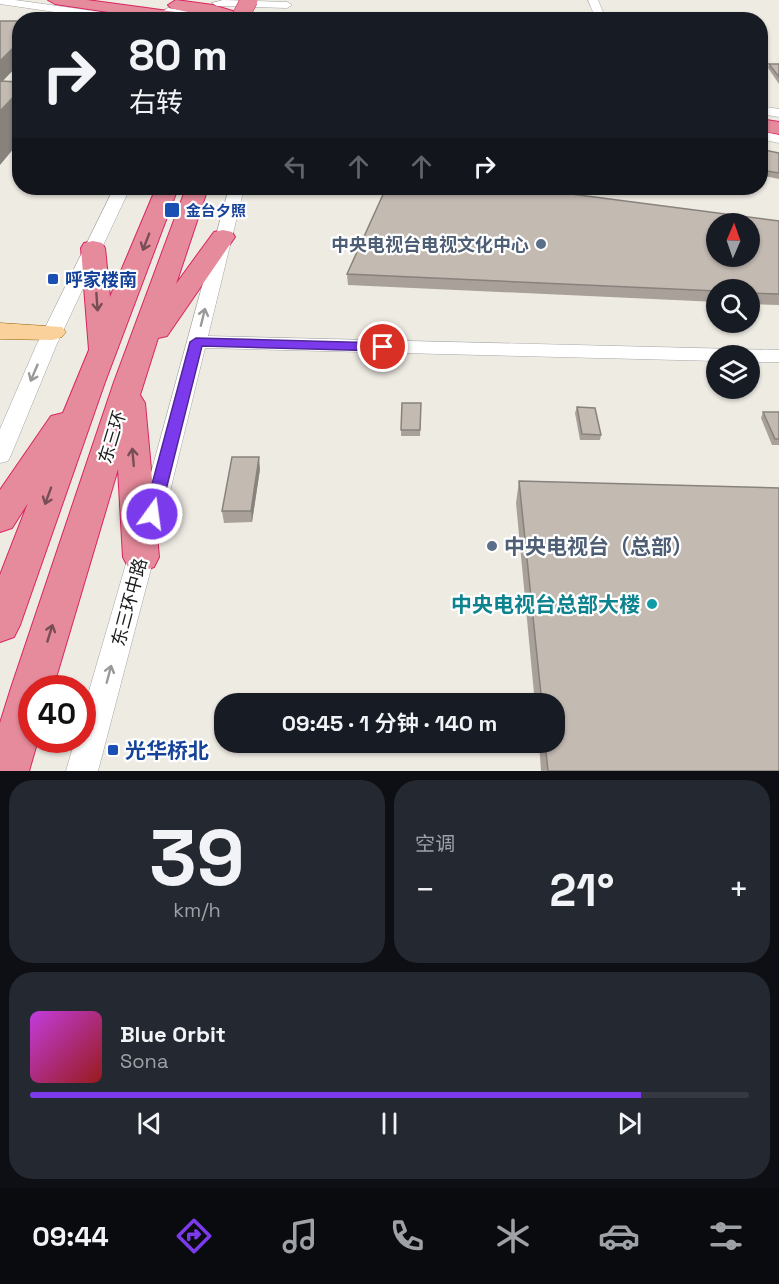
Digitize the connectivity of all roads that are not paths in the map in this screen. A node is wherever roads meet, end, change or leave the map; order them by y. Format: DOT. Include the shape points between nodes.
graph roads {
  1 [pos="55,0"];
  2 [pos="86,0"];
  3 [pos="135,0"];
  4 [pos="269,0"];
  5 [pos="0,1"];
  6 [pos="288,2"];
  7 [pos="79,12"];
  8 [pos="224,12"];
  9 [pos="260,12"];
  10 [pos="119,195"];
  11 [pos="164,195"];
  12 [pos="195,195"];
  13 [pos="234,195"];
  14 [pos="223,237"];
  15 [pos="93,248"];
  16 [pos="0,331"];
  17 [pos="49,339"];
  18 [pos="196,342"];
  19 [pos="0,345"];
  20 [pos="779,356"];
  21 [pos="96,369"];
  22 [pos="133,370"];
  23 [pos="0,455"];
  24 [pos="0,518"];
  25 [pos="141,557"];
  26 [pos="0,625"];
  27 [pos="37,675"];
  28 [pos="18,734"];
  29 [pos="6,771"];
  30 [pos="82,771"];
  1 -- 8 [label="highway"];
  2 -- 8 [label="street"];
  3 -- 8 [label="highway"];
  4 -- 9 [label="highway"];
  5 -- 7 [label="street"];
  6 -- 8 [label="street"];
  10 -- 15 [label="street"];
  11 -- 21 [label="highway, one-way"];
  12 -- 22 [label="highway, 东三环"];
  13 -- 14 [label="street, 东三环中路"];
  18 -- 14 [label="street, 东三环中路, one-way"];
  14 -- 22 [label="highway"];
  15 -- 17 [label="street"];
  15 -- 21 [label="highway, one-way"];
  16 -- 17 [label="main road"];
  17 -- 19 [label="main road"];
  17 -- 23 [label="street, one-way"];
  18 -- 20 [label="street"];
  18 -- 25 [label="street, 东三环中路"];
  21 -- 24 [label="highway"];
  21 -- 26 [label="highway, one-way"];
  25 -- 22 [label="highway, one-way" via="131,432"];
  27 -- 22 [label="highway, 东三环, one-way"];
  30 -- 25 [label="street, 东三环中路, one-way"];
  28 -- 29 [label="highway, 东三环"];
}
